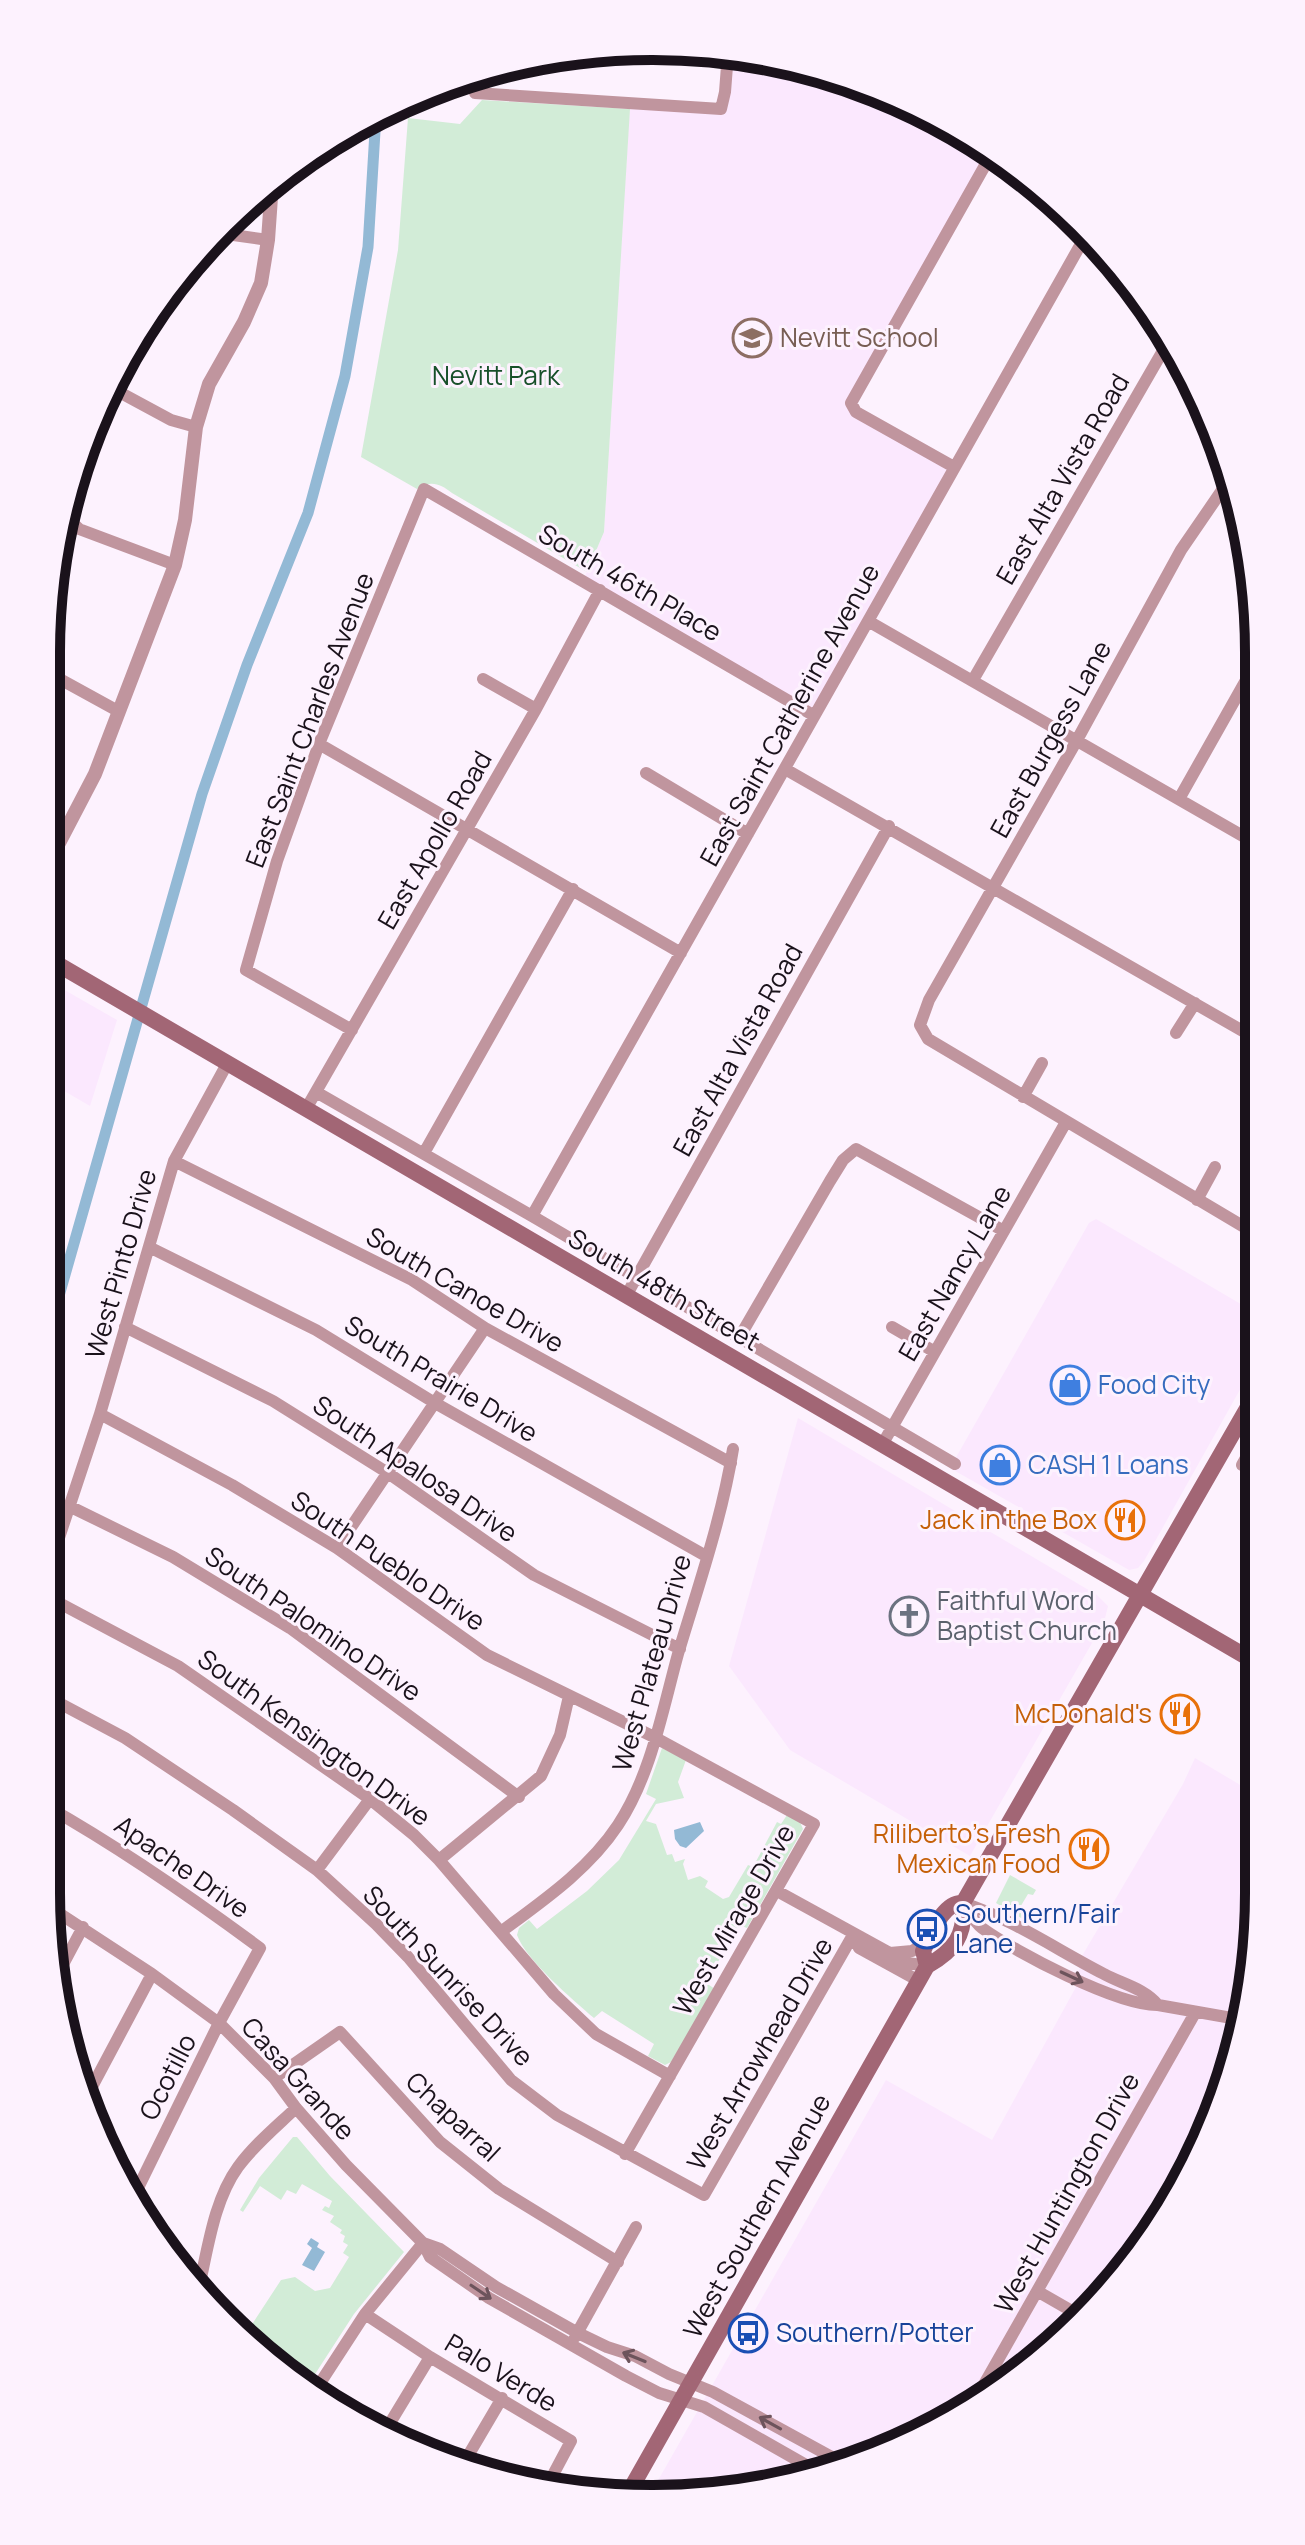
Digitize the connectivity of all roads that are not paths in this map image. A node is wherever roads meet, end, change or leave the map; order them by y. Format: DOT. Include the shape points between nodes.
graph roads {
  1 [pos="727,65"];
  2 [pos="475,87"];
  3 [pos="985,162"];
  4 [pos="271,200"];
  5 [pos="233,235"];
  6 [pos="268,240"];
  7 [pos="1081,244"];
  8 [pos="1163,351"];
  9 [pos="120,392"];
  10 [pos="196,427"];
  11 [pos="954,467"];
  12 [pos="424,489"];
  13 [pos="1222,490"];
  14 [pos="74,524"];
  15 [pos="175,565"];
  16 [pos="600,590"];
  17 [pos="868,621"];
  18 [pos="60,679"];
  19 [pos="483,679"];
  20 [pos="973,680"];
  21 [pos="1245,682"];
  22 [pos="536,709"];
  23 [pos="118,711"];
  24 [pos="813,715"];
  25 [pos="1077,740"];
  26 [pos="319,744"];
  27 [pos="785,769"];
  28 [pos="646,773"];
  29 [pos="1179,799"];
  30 [pos="889,826"];
  31 [pos="467,828"];
  32 [pos="748,834"];
  33 [pos="1245,837"];
  34 [pos="60,842"];
  35 [pos="993,887"];
  36 [pos="573,889"];
  37 [pos="681,953"];
  38 [pos="60,966"];
  39 [pos="1195,1003"];
  40 [pos="352,1030"];
  41 [pos="1245,1032"];
  42 [pos="1176,1033"];
  43 [pos="1042,1063"];
  44 [pos="227,1064"];
  45 [pos="316,1092"];
  46 [pos="1023,1097"];
  47 [pos="306,1109"];
  48 [pos="1066,1122"];
  49 [pos="424,1153"];
  50 [pos="174,1161"];
  51 [pos="1215,1167"];
  52 [pos="1197,1200"];
  53 [pos="532,1216"];
  54 [pos="1245,1228"];
  55 [pos="1004,1231"];
  56 [pos="149,1247"];
  57 [pos="636,1278"];
  58 [pos="626,1296"];
  59 [pos="125,1327"];
  60 [pos="892,1327"];
  61 [pos="485,1328"];
  62 [pos="739,1338"];
  63 [pos="935,1352"];
  64 [pos="435,1403"];
  65 [pos="1245,1412"];
  66 [pos="100,1414"];
  67 [pos="892,1427"];
  68 [pos="882,1445"];
  69 [pos="732,1456"];
  70 [pos="1245,1460"];
  71 [pos="955,1464"];
  72 [pos="1242,1465"];
  73 [pos="388,1473"];
  74 [pos="71,1507"];
  75 [pos="60,1538"];
  76 [pos="337,1548"];
  77 [pos="706,1556"];
  78 [pos="1141,1596"];
  79 [pos="60,1603"];
  80 [pos="680,1649"];
  81 [pos="1245,1656"];
  82 [pos="569,1696"];
  83 [pos="60,1703"];
  84 [pos="654,1737"];
  85 [pos="519,1797"];
  86 [pos="370,1799"];
  87 [pos="60,1814"];
  88 [pos="439,1860"];
  89 [pos="317,1870"];
  90 [pos="777,1891"];
  91 [pos="963,1903"];
  92 [pos="61,1914"];
  93 [pos="83,1927"];
  94 [pos="502,1931"];
  95 [pos="853,1935"];
  96 [pos="928,1942"];
  97 [pos="890,1953"];
  98 [pos="64,1962"];
  99 [pos="152,1974"];
  100 [pos="923,1974"];
  101 [pos="1158,2005"];
  102 [pos="1195,2013"];
  103 [pos="1232,2018"];
  104 [pos="219,2023"];
  105 [pos="670,2076"];
  106 [pos="274,2078"];
  107 [pos="92,2086"];
  108 [pos="296,2108"];
  109 [pos="625,2154"];
  110 [pos="138,2187"];
  111 [pos="704,2195"];
  112 [pos="636,2227"];
  113 [pos="423,2243"];
  114 [pos="618,2262"];
  115 [pos="202,2276"];
  116 [pos="1037,2291"];
  117 [pos="1071,2311"];
  118 [pos="365,2314"];
  119 [pos="575,2338"];
  120 [pos="430,2357"];
  121 [pos="320,2383"];
  122 [pos="690,2383"];
  123 [pos="985,2383"];
  124 [pos="502,2398"];
  125 [pos="681,2400"];
  126 [pos="390,2424"];
  127 [pos="468,2456"];
  128 [pos="832,2457"];
  129 [pos="806,2465"];
  130 [pos="552,2476"];
  131 [pos="633,2485"];
  1 -- 2 [label="street" via="721,109 475,93"];
  3 -- 11 [label="street" via="851,403 856,412"];
  4 -- 6 [label="street"];
  5 -- 6 [label="street"];
  6 -- 10 [label="street" via="261,283 209,384"];
  7 -- 11 [label="street, East Saint Catherine Avenue"];
  8 -- 20 [label="street, East Alta Vista Road"];
  9 -- 10 [label="street"];
  10 -- 15 [label="street"];
  11 -- 17 [label="street, East Saint Catherine Avenue"];
  12 -- 16 [label="street, South 46th Place"];
  12 -- 26 [label="street, East Saint Charles Avenue"];
  13 -- 25 [label="street, East Burgess Lane" via="1181,550"];
  14 -- 15 [label="street"];
  15 -- 23 [label="street"];
  16 -- 22 [label="street, East Apollo Road"];
  16 -- 24 [label="street, South 46th Place"];
  17 -- 20 [label="street"];
  17 -- 24 [label="street, East Saint Catherine Avenue"];
  18 -- 23 [label="street"];
  19 -- 22 [label="street"];
  20 -- 25 [label="street"];
  21 -- 29 [label="street"];
  22 -- 31 [label="street, East Apollo Road"];
  23 -- 34 [label="street" via="86,795"];
  24 -- 27 [label="street, East Saint Catherine Avenue"];
  25 -- 29 [label="street"];
  25 -- 35 [label="street, East Burgess Lane"];
  26 -- 31 [label="street"];
  26 -- 40 [label="street, East Saint Charles Avenue" via="277,861 246,970"];
  27 -- 30 [label="street"];
  27 -- 32 [label="street, East Saint Catherine Avenue"];
  28 -- 32 [label="street"];
  29 -- 33 [label="street"];
  30 -- 35 [label="street"];
  30 -- 57 [label="street, East Alta Vista Road"];
  31 -- 36 [label="street"];
  31 -- 40 [label="street, East Apollo Road"];
  32 -- 37 [label="street, East Saint Catherine Avenue"];
  35 -- 39 [label="street"];
  35 -- 46 [label="street, East Burgess Lane" via="920,1025 928,1039"];
  36 -- 37 [label="street"];
  36 -- 49 [label="street"];
  37 -- 53 [label="street, East Saint Catherine Avenue"];
  38 -- 44 [label="main road, South 48th Street"];
  39 -- 41 [label="street"];
  39 -- 42 [label="street"];
  40 -- 45 [label="street, East Apollo Road"];
  43 -- 46 [label="street"];
  44 -- 47 [label="main road, South 48th Street"];
  44 -- 50 [label="street, West Pinto Drive"];
  45 -- 47 [label="street, East Apollo Road"];
  45 -- 49 [label="street, South 48th Street"];
  46 -- 48 [label="street"];
  47 -- 58 [label="main road, South 48th Street"];
  48 -- 52 [label="street"];
  48 -- 55 [label="street, East Nancy Lane"];
  49 -- 53 [label="street, South 48th Street"];
  50 -- 56 [label="street, West Pinto Drive"];
  50 -- 61 [label="street, South Canoe Drive" via="412,1280"];
  51 -- 52 [label="street"];
  52 -- 54 [label="street"];
  53 -- 57 [label="street, South 48th Street"];
  55 -- 62 [label="street" via="856,1149 843,1160"];
  55 -- 63 [label="street, East Nancy Lane"];
  56 -- 59 [label="street, West Pinto Drive"];
  56 -- 64 [label="street, South Prairie Drive" via="316,1330"];
  57 -- 58 [label="street, East Alta Vista Road"];
  57 -- 62 [label="street, South 48th Street"];
  58 -- 68 [label="main road, South 48th Street"];
  59 -- 66 [label="street, West Pinto Drive"];
  59 -- 73 [label="street, South Apalosa Drive" via="273,1401"];
  60 -- 63 [label="street"];
  61 -- 64 [label="street"];
  61 -- 69 [label="street, South Canoe Drive"];
  62 -- 67 [label="street, South 48th Street"];
  63 -- 67 [label="street, East Nancy Lane"];
  64 -- 73 [label="street"];
  64 -- 77 [label="street, South Prairie Drive"];
  65 -- 78 [label="main road, West Southern Avenue"];
  66 -- 74 [label="street, West Pinto Drive"];
  66 -- 76 [label="street, South Pueblo Drive"];
  67 -- 68 [label="street, East Nancy Lane"];
  67 -- 71 [label="street, South 48th Street"];
  68 -- 78 [label="main road, South 48th Street"];
  69 -- 77 [label="street, West Plateau Drive"];
  70 -- 72 [label="street"];
  73 -- 76 [label="street"];
  73 -- 80 [label="street, South Apalosa Drive" via="534,1575"];
  74 -- 75 [label="street, West Pinto Drive"];
  74 -- 85 [label="street, South Palomino Drive" via="173,1557 290,1628"];
  76 -- 82 [label="street, South Pueblo Drive" via="487,1655"];
  77 -- 80 [label="street, West Plateau Drive"];
  78 -- 81 [label="main road, South 48th Street"];
  78 -- 91 [label="main road, West Southern Avenue"];
  79 -- 86 [label="street, South Kensington Drive" via="178,1666"];
  80 -- 84 [label="street, West Plateau Drive"];
  82 -- 84 [label="street, South Pueblo Drive"];
  82 -- 85 [label="street" via="560,1735 541,1776"];
  83 -- 89 [label="street, South Sunrise Drive" via="125,1738"];
  84 -- 90 [label="street, West Mirage Drive" via="814,1824"];
  84 -- 94 [label="street, West Plateau Drive" via="641,1785 617,1827 591,1859"];
  85 -- 88 [label="street"];
  86 -- 88 [label="street, South Kensington Drive"];
  86 -- 89 [label="street"];
  87 -- 104 [label="street, Apache Drive" via="105,1839 260,1948"];
  88 -- 94 [label="street, South Kensington Drive"];
  89 -- 109 [label="street, South Sunrise Drive" via="408,1957 511,2080 557,2115"];
  90 -- 95 [label="street"];
  90 -- 105 [label="street, West Mirage Drive"];
  91 -- 96 [label="main road, West Southern Avenue" via="949,1905"];
  91 -- 100 [label="main road, West Southern Avenue" via="965,1925 959,1936 948,1954"];
  91 -- 101 [label="street" via="989,1911 1150,1995"];
  91 -- 101 [label="street, one-way" via="979,1926 1049,1966 1127,1999"];
  92 -- 93 [label="street, Casa Grande"];
  93 -- 98 [label="street"];
  93 -- 99 [label="street, Casa Grande"];
  94 -- 105 [label="street, South Kensington Drive" via="554,1994 596,2034"];
  95 -- 97 [label="street"];
  95 -- 100 [label="street" via="859,1948"];
  95 -- 111 [label="street, West Arrowhead Drive"];
  96 -- 97 [label="street" via="912,1951"];
  96 -- 100 [label="main road, West Southern Avenue"];
  97 -- 100 [label="street"];
  99 -- 104 [label="street, Casa Grande"];
  99 -- 107 [label="street"];
  100 -- 122 [label="main road, West Southern Avenue"];
  101 -- 102 [label="street"];
  102 -- 103 [label="street"];
  102 -- 116 [label="street, West Huntington Drive"];
  104 -- 106 [label="street, Casa Grande"];
  104 -- 110 [label="street, Ocotillo"];
  105 -- 109 [label="street, West Mirage Drive"];
  106 -- 108 [label="street, Casa Grande"];
  106 -- 114 [label="street, Chaparral" via="340,2032 440,2142 499,2189"];
  108 -- 113 [label="street, Casa Grande"];
  108 -- 115 [label="street" via="236,2169 218,2208"];
  109 -- 111 [label="street, South Sunrise Drive"];
  112 -- 114 [label="street"];
  113 -- 118 [label="street"];
  113 -- 119 [label="street, Casa Grande" via="430,2257 489,2298"];
  114 -- 119 [label="street"];
  116 -- 117 [label="street"];
  116 -- 123 [label="street, West Huntington Drive"];
  118 -- 120 [label="street, Palo Verde"];
  118 -- 121 [label="street"];
  122 -- 119 [label="street, Casa Grande, one-way" via="635,2356"];
  119 -- 125 [label="street, Casa Grande" via="626,2376"];
  120 -- 124 [label="street, Palo Verde"];
  120 -- 126 [label="street"];
  122 -- 125 [label="main road, West Southern Avenue"];
  128 -- 122 [label="street, Casa Grande, one-way"];
  124 -- 127 [label="street"];
  124 -- 130 [label="street, Palo Verde" via="571,2441"];
  125 -- 129 [label="street, Casa Grande" via="704,2407"];
  125 -- 131 [label="main road, West Southern Avenue"];
}
